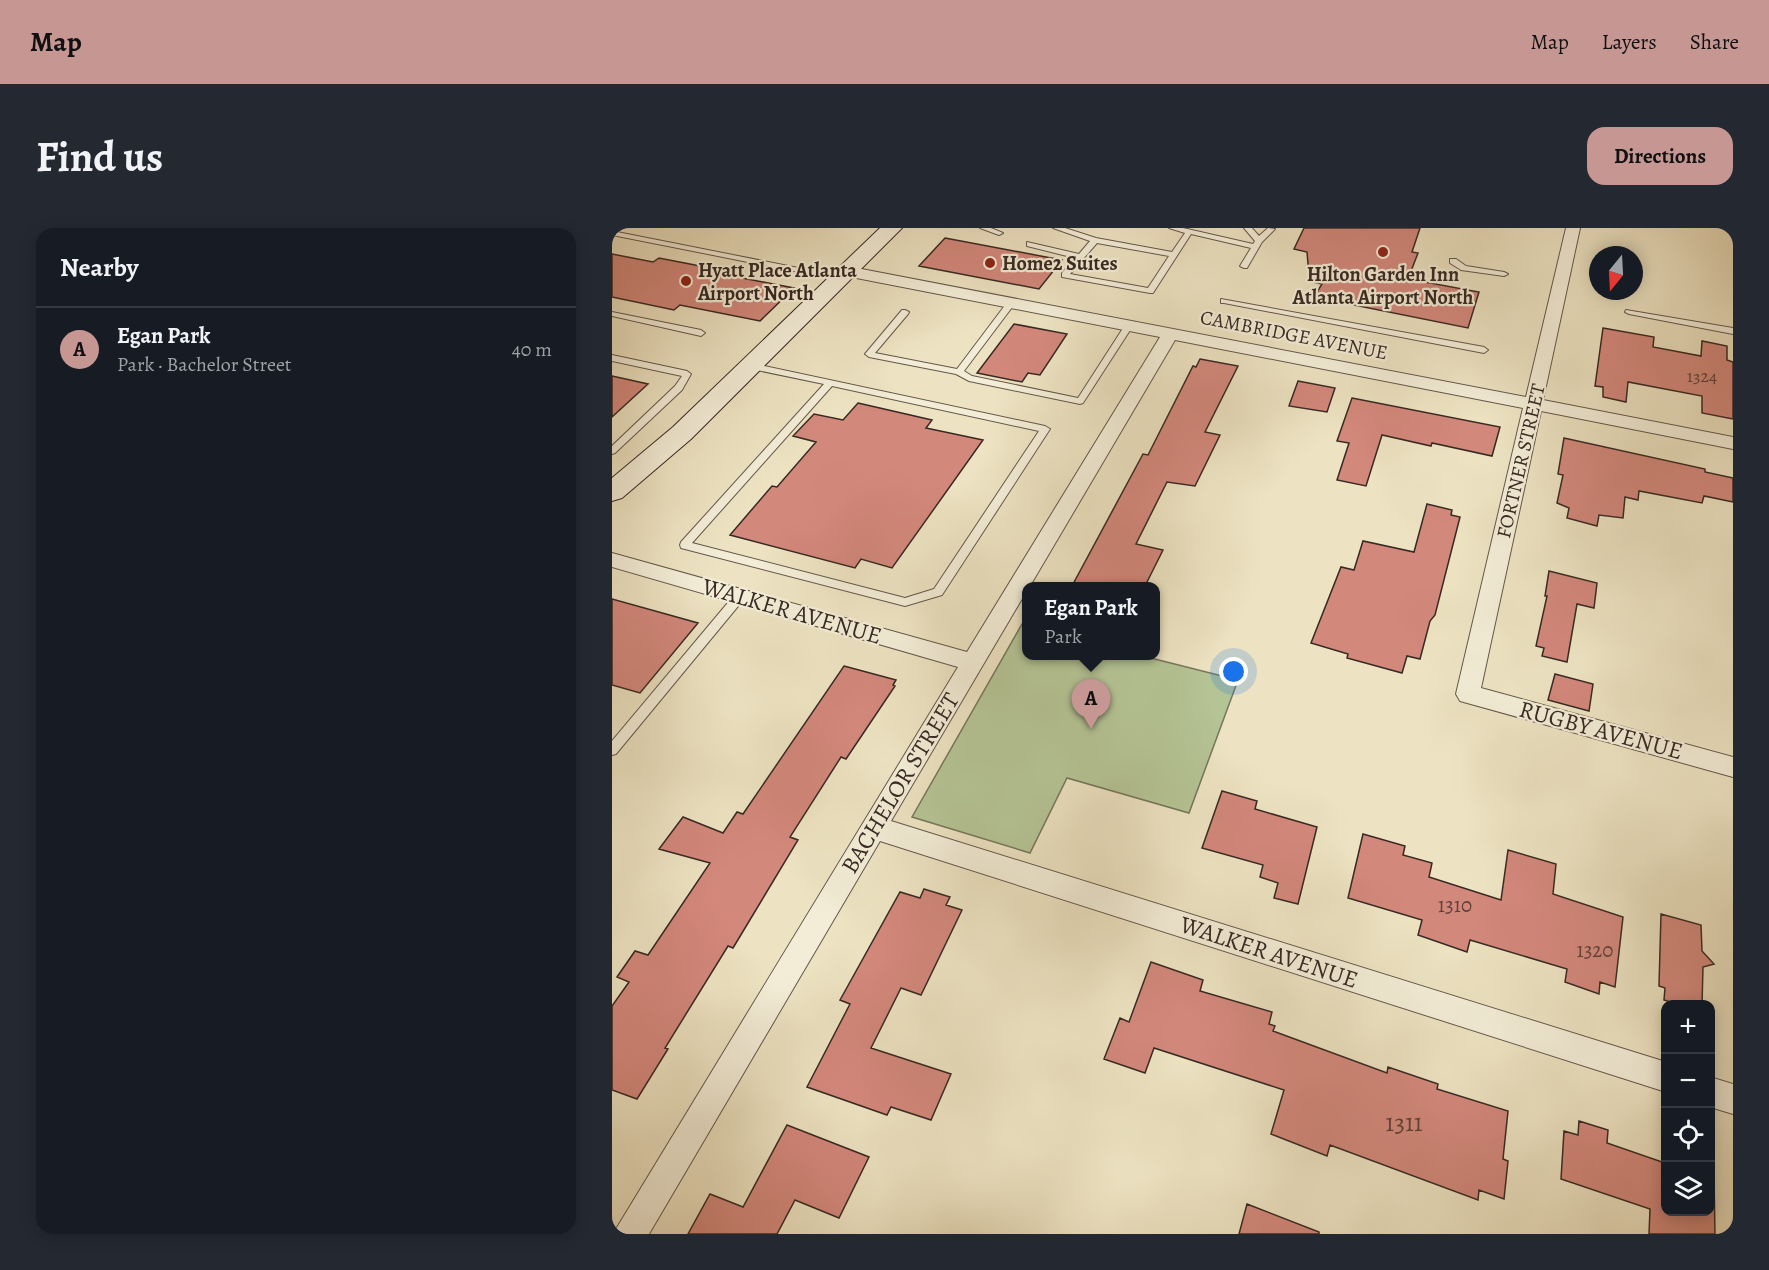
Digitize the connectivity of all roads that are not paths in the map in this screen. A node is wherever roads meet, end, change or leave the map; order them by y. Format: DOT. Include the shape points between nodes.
graph roads {
  1 [pos="892,228"];
  2 [pos="984,228"];
  3 [pos="1057,228"];
  4 [pos="1173,228"];
  5 [pos="1248,228"];
  6 [pos="1573,228"];
  7 [pos="1271,229"];
  8 [pos="1070,230"];
  9 [pos="1189,232"];
  10 [pos="612,233"];
  11 [pos="999,233"];
  12 [pos="1095,240"];
  13 [pos="1030,244"];
  14 [pos="1257,244"];
  15 [pos="1174,255"];
  16 [pos="1081,257"];
  17 [pos="1453,261"];
  18 [pos="1244,266"];
  19 [pos="842,274"];
  20 [pos="1504,274"];
  21 [pos="1224,301"];
  22 [pos="1012,302"];
  23 [pos="905,312"];
  24 [pos="1629,312"];
  25 [pos="612,314"];
  26 [pos="1130,324"];
  27 [pos="1733,331"];
  28 [pos="1171,332"];
  29 [pos="701,333"];
  30 [pos="1484,350"];
  31 [pos="612,358"];
  32 [pos="750,366"];
  33 [pos="959,372"];
  34 [pos="830,383"];
  35 [pos="1535,404"];
  36 [pos="1733,443"];
  37 [pos="612,451"];
  38 [pos="612,492"];
  39 [pos="614,563"];
  40 [pos="740,596"];
  41 [pos="972,662"];
  42 [pos="1468,694"];
  43 [pos="612,750"];
  44 [pos="1733,767"];
  45 [pos="873,827"];
  46 [pos="1661,1076"];
  47 [pos="1715,1094"];
  48 [pos="1733,1099"];
  49 [pos="630,1234"];
  1 -- 19 [label="main road"];
  2 -- 11 [label="lane"];
  3 -- 8 [label="lane"];
  4 -- 9 [label="lane"];
  5 -- 14 [label="lane"];
  6 -- 35 [label="street, FORTNER STREET"];
  7 -- 14 [label="lane"];
  8 -- 12 [label="lane"];
  9 -- 14 [label="lane"];
  9 -- 15 [label="lane"];
  10 -- 19 [label="lane"];
  12 -- 15 [label="lane"];
  12 -- 16 [label="lane"];
  13 -- 16 [label="lane"];
  14 -- 18 [label="lane"];
  15 -- 16 [label="lane" via="1150,291 1065,276"];
  17 -- 20 [label="lane" via="1464,268"];
  19 -- 22 [label="street, CAMBRIDGE AVENUE"];
  19 -- 32 [label="main road"];
  21 -- 30 [label="lane"];
  22 -- 26 [label="street, CAMBRIDGE AVENUE"];
  22 -- 33 [label="lane"];
  23 -- 33 [label="lane" via="869,354"];
  24 -- 27 [label="lane"];
  25 -- 29 [label="lane"];
  26 -- 28 [label="street, CAMBRIDGE AVENUE"];
  26 -- 33 [label="lane" via="1080,401 969,378"];
  28 -- 35 [label="street, CAMBRIDGE AVENUE"];
  28 -- 41 [label="street, BACHELOR STREET"];
  31 -- 37 [label="lane" via="687,374 679,388"];
  32 -- 34 [label="lane"];
  32 -- 38 [label="main road" via="682,433"];
  34 -- 34 [label="lane" via="1045,429 938,592 905,602 686,545"];
  35 -- 36 [label="street, CAMBRIDGE AVENUE"];
  35 -- 42 [label="street, FORTNER STREET"];
  39 -- 40 [label="street, WALKER AVENUE"];
  40 -- 41 [label="street, WALKER AVENUE"];
  40 -- 43 [label="lane"];
  41 -- 45 [label="street, BACHELOR STREET"];
  42 -- 44 [label="street, RUGBY AVENUE"];
  45 -- 46 [label="street, WALKER AVENUE"];
  45 -- 49 [label="street, BACHELOR STREET"];
  47 -- 48 [label="street"];
}
